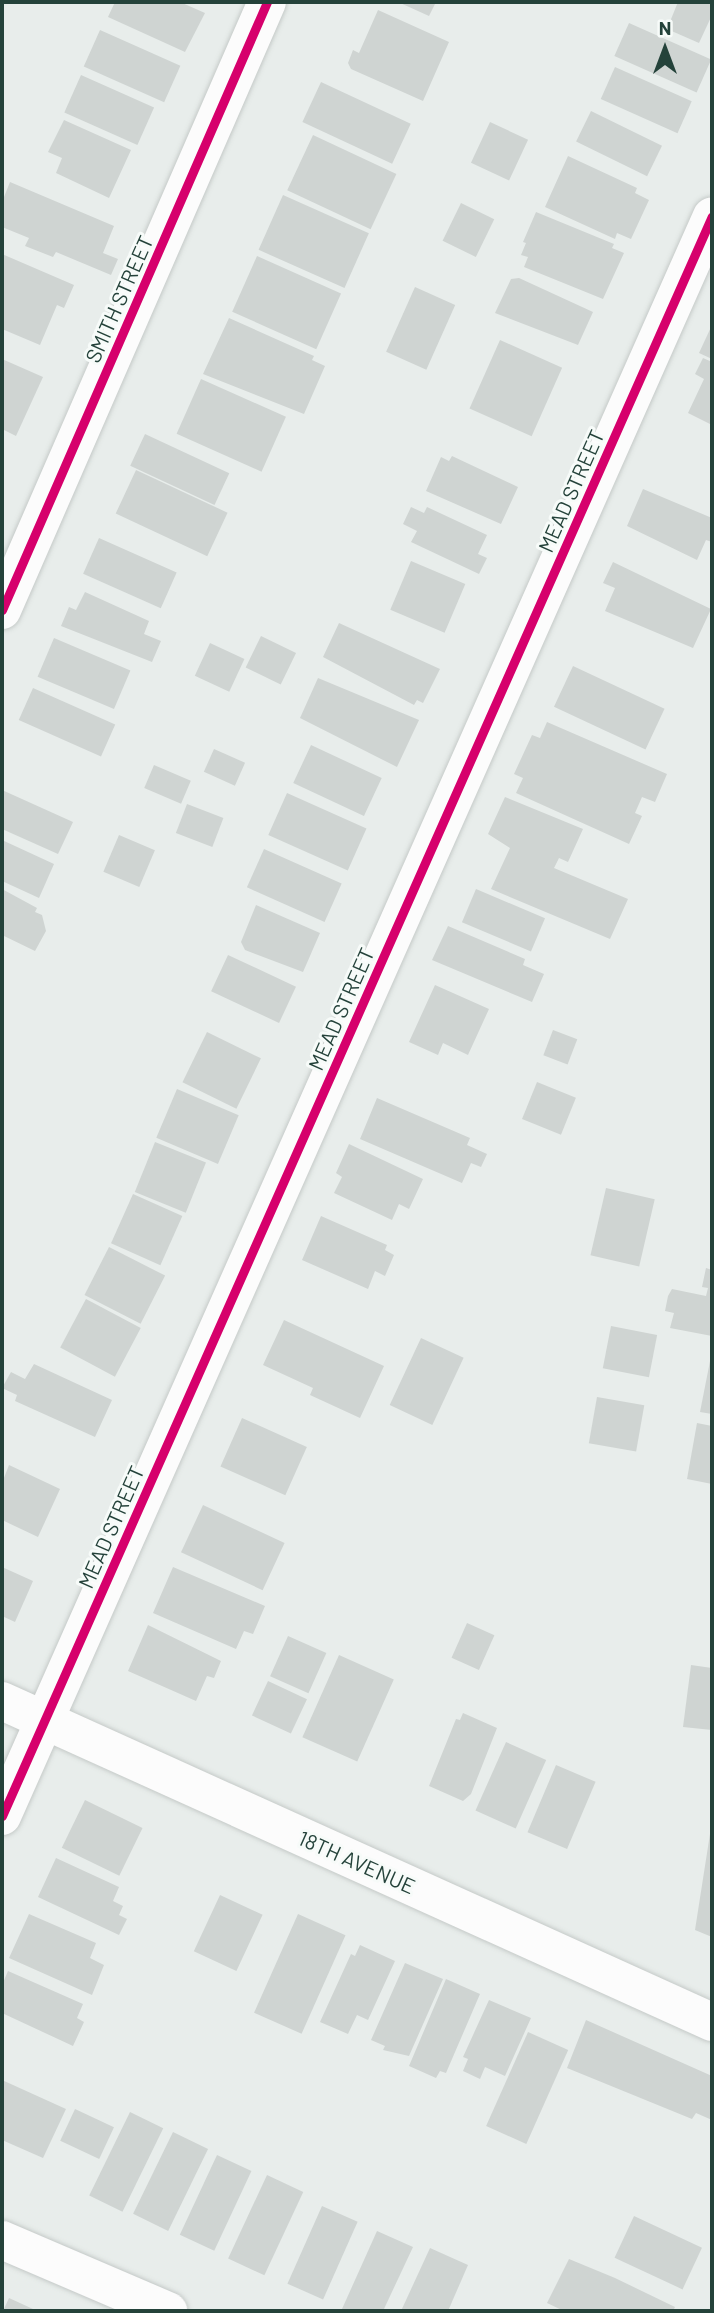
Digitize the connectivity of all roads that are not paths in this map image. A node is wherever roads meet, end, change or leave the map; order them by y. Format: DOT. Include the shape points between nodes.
graph roads {
  1 [pos="268,2"];
  2 [pos="712,216"];
  3 [pos="2,610"];
  4 [pos="2,1702"];
  5 [pos="44,1721"];
  6 [pos="2,1816"];
  7 [pos="712,2022"];
  8 [pos="2,2240"];
  9 [pos="168,2311"];
  1 -- 3 [label="street, SMITH STREET"];
  2 -- 5 [label="street, MEAD STREET"];
  4 -- 5 [label="street, 18TH AVENUE"];
  5 -- 6 [label="street, MEAD STREET"];
  5 -- 7 [label="street, 18TH AVENUE"];
  8 -- 9 [label="street"];
}
